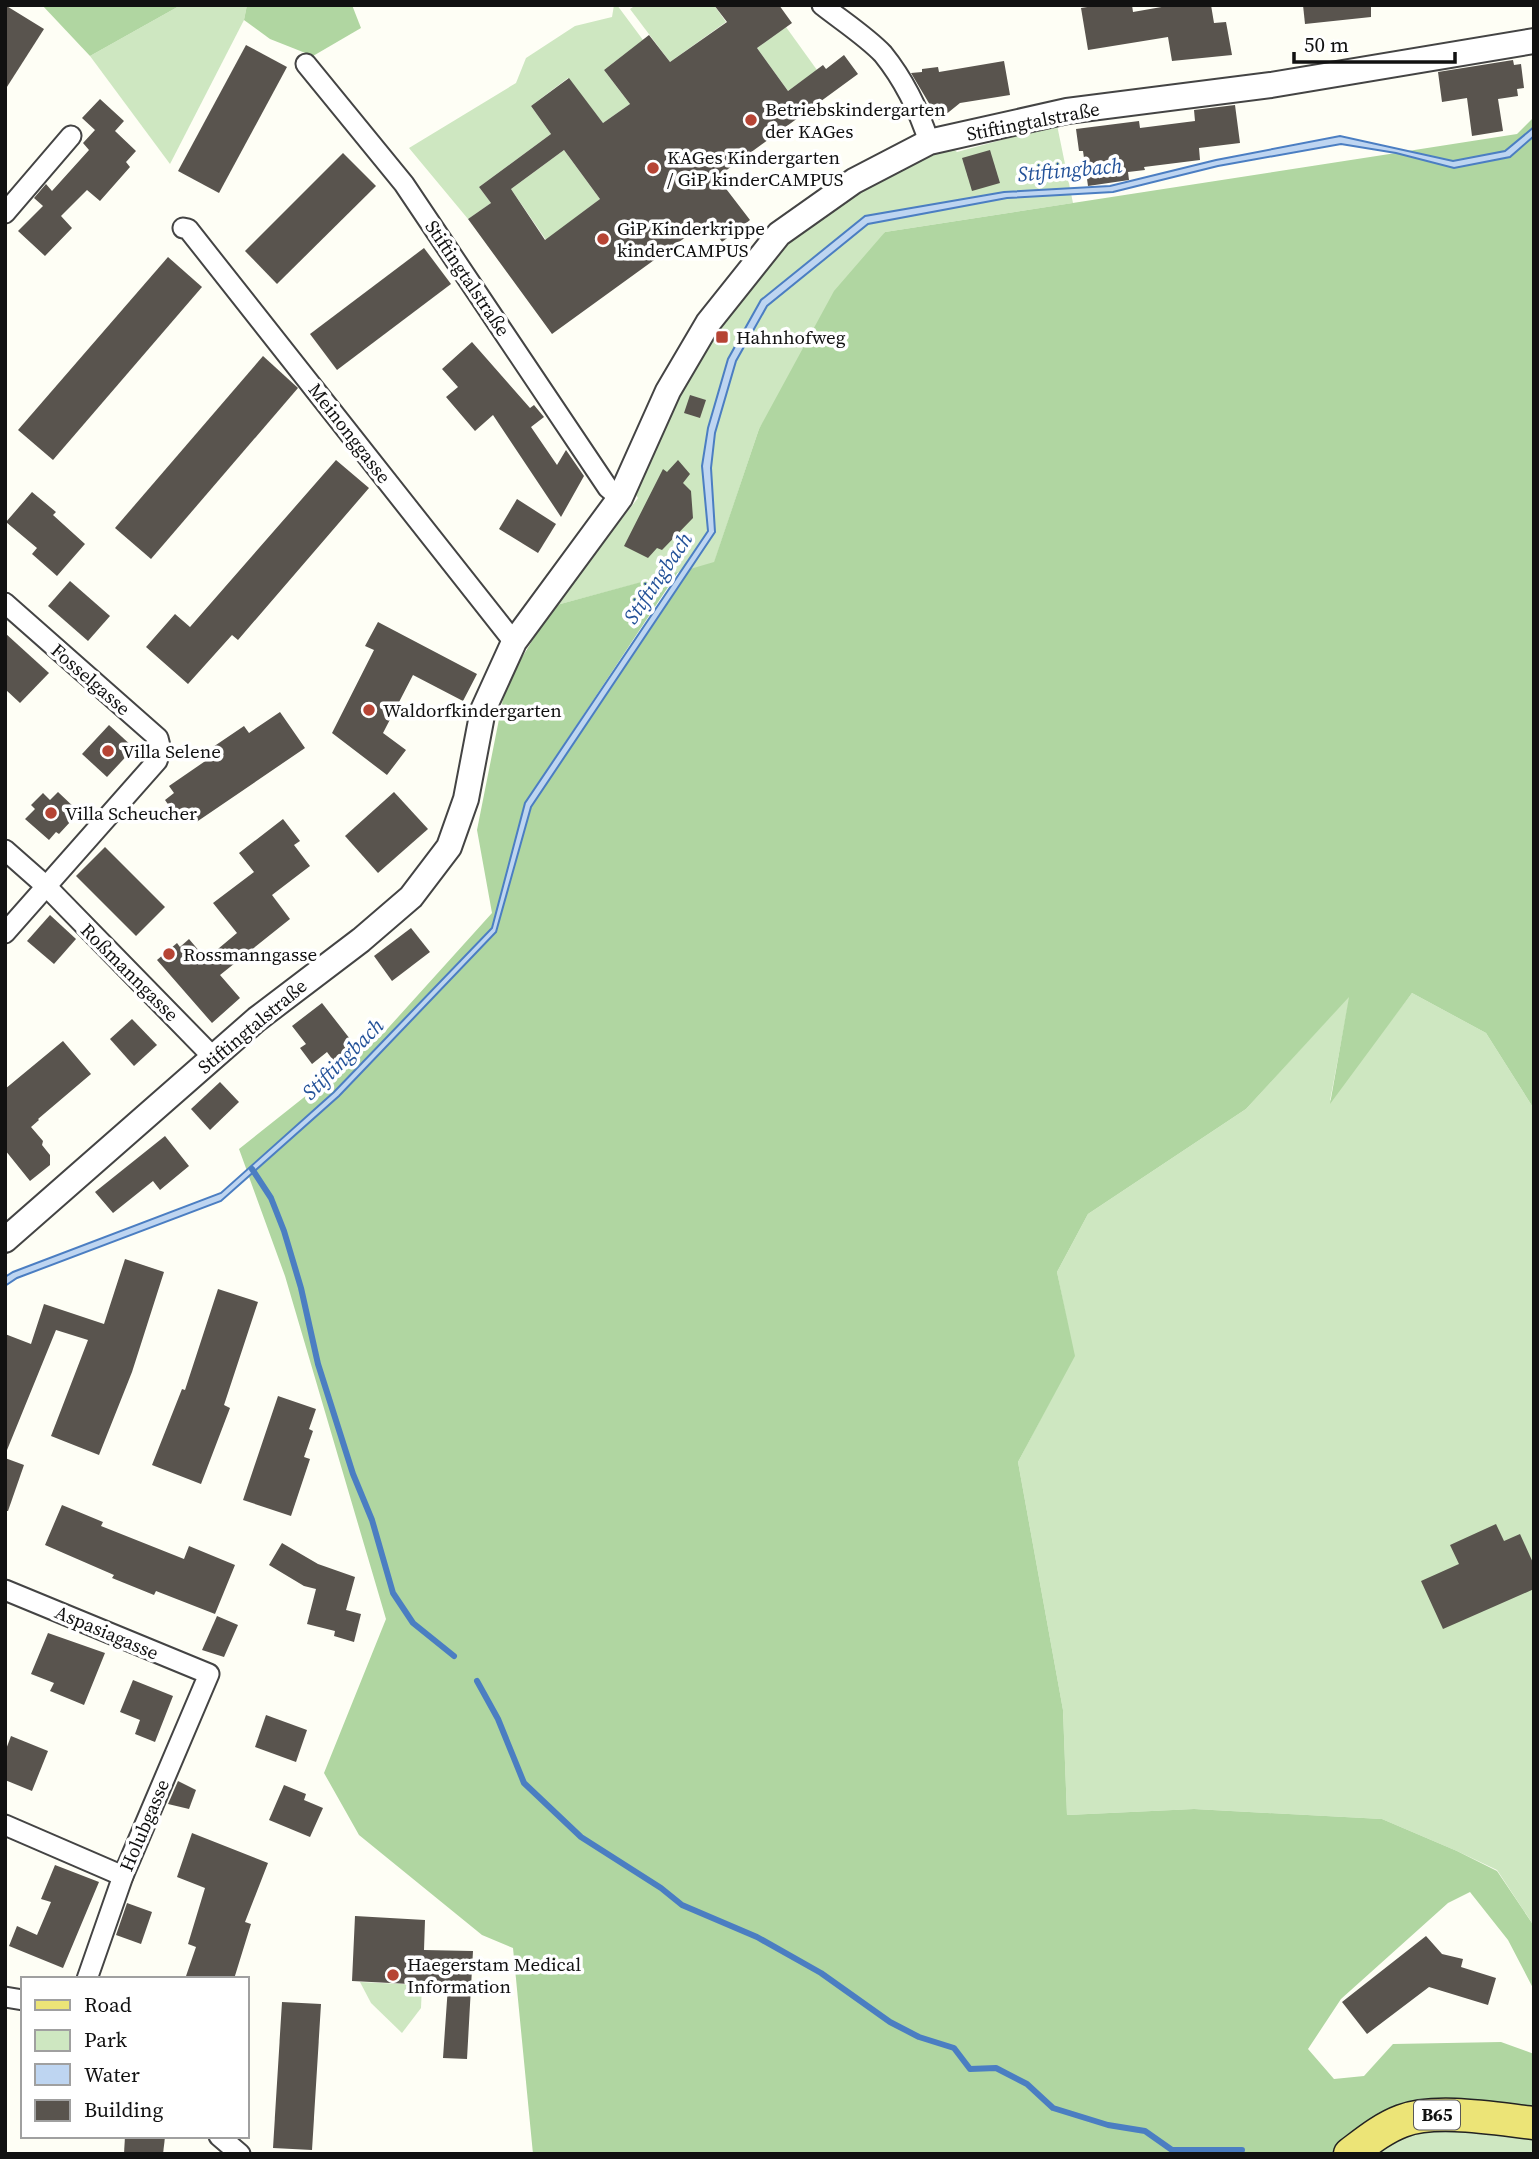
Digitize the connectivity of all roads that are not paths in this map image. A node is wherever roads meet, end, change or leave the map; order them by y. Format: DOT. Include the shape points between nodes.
graph roads {
  1 [pos="822,5"];
  2 [pos="1534,41"];
  3 [pos="306,64"];
  4 [pos="71,136"];
  5 [pos="929,142"];
  6 [pos="5,213"];
  7 [pos="183,228"];
  8 [pos="620,498"];
  9 [pos="5,603"];
  10 [pos="514,642"];
  11 [pos="5,850"];
  12 [pos="47,887"];
  13 [pos="5,933"];
  14 [pos="213,1057"];
  15 [pos="5,1240"];
  16 [pos="5,1590"];
  17 [pos="209,1674"];
  18 [pos="5,1825"];
  19 [pos="123,1875"];
  20 [pos="88,1977"];
  21 [pos="1534,2123"];
  22 [pos="221,2138"];
  23 [pos="240,2154"];
  24 [pos="1350,2154"];
  1 -- 5 [label="street" via="882,53 918,113"];
  2 -- 5 [label="street, Stiftingtalstraße" via="1271,85 1067,111"];
  3 -- 8 [label="street, Stiftingtalstraße" via="404,184 608,488"];
  4 -- 6 [label="street"];
  5 -- 8 [label="street, Stiftingtalstraße" via="854,181 779,234 708,323 668,391"];
  7 -- 10 [label="street, Meinonggasse"];
  8 -- 10 [label="street, Stiftingtalstraße"];
  9 -- 12 [label="street, Fosselgasse" via="158,738 162,750"];
  10 -- 14 [label="street, Stiftingtalstraße" via="483,710 466,799 449,847 411,897"];
  11 -- 12 [label="street, Roßmanngasse"];
  12 -- 13 [label="street"];
  12 -- 14 [label="street, Roßmanngasse"];
  14 -- 15 [label="street, Stiftingtalstraße"];
  16 -- 17 [label="street, Aspasiagasse"];
  17 -- 19 [label="street, Holubgasse"];
  18 -- 19 [label="street"];
  19 -- 20 [label="street, Holubgasse"];
  21 -- 24 [label="main road, B65" via="1435,2114 1402,2120"];
  22 -- 23 [label="street"];
}
